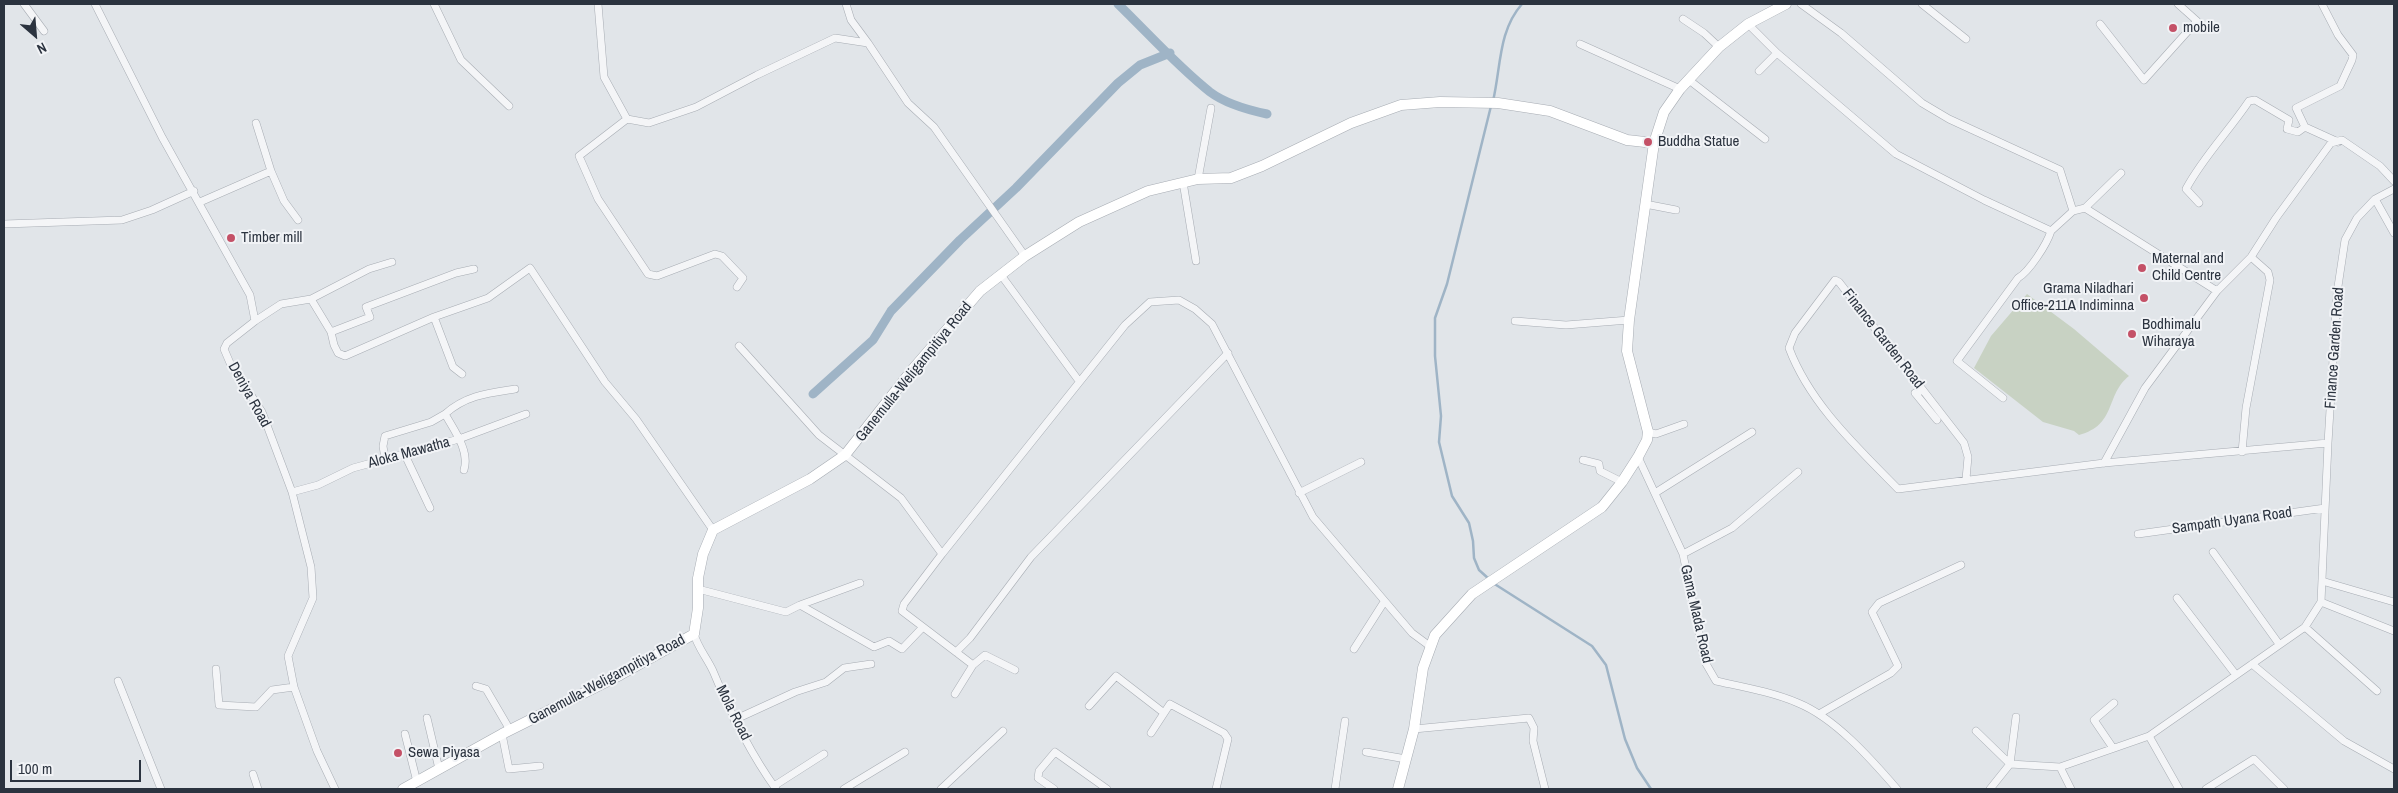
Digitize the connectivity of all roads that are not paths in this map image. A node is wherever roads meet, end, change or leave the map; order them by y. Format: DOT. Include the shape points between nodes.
graph roads {
  1 [pos="24,4"];
  2 [pos="95,4"];
  3 [pos="434,4"];
  4 [pos="598,4"];
  5 [pos="846,4"];
  6 [pos="1786,4"];
  7 [pos="1802,4"];
  8 [pos="1922,4"];
  9 [pos="2178,4"];
  10 [pos="2322,4"];
  11 [pos="1683,19"];
  12 [pos="1748,24"];
  13 [pos="2100,24"];
  14 [pos="44,31"];
  15 [pos="1966,40"];
  16 [pos="868,43"];
  17 [pos="1580,44"];
  18 [pos="1719,48"];
  19 [pos="1777,53"];
  20 [pos="1759,71"];
  21 [pos="1689,80"];
  22 [pos="1680,89"];
  23 [pos="508,106"];
  24 [pos="1211,108"];
  25 [pos="627,120"];
  26 [pos="256,123"];
  27 [pos="2305,128"];
  28 [pos="1765,139"];
  29 [pos="1654,142"];
  30 [pos="2338,142"];
  31 [pos="271,171"];
  32 [pos="2121,173"];
  33 [pos="1198,179"];
  34 [pos="2394,181"];
  35 [pos="1183,182"];
  36 [pos="2394,189"];
  37 [pos="194,191"];
  38 [pos="2375,199"];
  39 [pos="200,202"];
  40 [pos="2199,203"];
  41 [pos="1645,204"];
  42 [pos="2086,208"];
  43 [pos="1676,210"];
  44 [pos="2073,211"];
  45 [pos="298,220"];
  46 [pos="4,224"];
  47 [pos="2051,231"];
  48 [pos="2394,233"];
  49 [pos="1025,256"];
  50 [pos="2251,257"];
  51 [pos="1196,261"];
  52 [pos="392,262"];
  53 [pos="474,269"];
  54 [pos="1001,274"];
  55 [pos="736,287"];
  56 [pos="2217,290"];
  57 [pos="311,299"];
  58 [pos="434,318"];
  59 [pos="1629,320"];
  60 [pos="255,321"];
  61 [pos="1515,321"];
  62 [pos="332,332"];
  63 [pos="739,346"];
  64 [pos="1228,353"];
  65 [pos="462,374"];
  66 [pos="1079,381"];
  67 [pos="515,389"];
  68 [pos="1922,390"];
  69 [pos="2002,398"];
  70 [pos="446,414"];
  71 [pos="526,414"];
  72 [pos="1937,420"];
  73 [pos="1684,424"];
  74 [pos="1648,432"];
  75 [pos="1752,432"];
  76 [pos="459,439"];
  77 [pos="2328,444"];
  78 [pos="2242,452"];
  79 [pos="404,455"];
  80 [pos="845,455"];
  81 [pos="1638,457"];
  82 [pos="385,459"];
  83 [pos="1583,460"];
  84 [pos="1361,462"];
  85 [pos="2104,463"];
  86 [pos="464,470"];
  87 [pos="1798,472"];
  88 [pos="1966,478"];
  89 [pos="1622,482"];
  90 [pos="292,492"];
  91 [pos="1299,493"];
  92 [pos="1655,493"];
  93 [pos="430,508"];
  94 [pos="2325,508"];
  95 [pos="714,530"];
  96 [pos="2138,534"];
  97 [pos="2213,552"];
  98 [pos="942,554"];
  99 [pos="1683,554"];
  100 [pos="1961,565"];
  101 [pos="2322,581"];
  102 [pos="860,583"];
  103 [pos="698,589"];
  104 [pos="2177,598"];
  105 [pos="1384,602"];
  106 [pos="2321,602"];
  107 [pos="2394,602"];
  108 [pos="800,605"];
  109 [pos="923,627"];
  110 [pos="2305,627"];
  111 [pos="2394,631"];
  112 [pos="694,634"];
  113 [pos="2278,644"];
  114 [pos="1431,647"];
  115 [pos="1354,649"];
  116 [pos="956,652"];
  117 [pos="871,664"];
  118 [pos="2252,664"];
  119 [pos="973,665"];
  120 [pos="216,669"];
  121 [pos="1015,670"];
  122 [pos="2236,675"];
  123 [pos="118,681"];
  124 [pos="476,686"];
  125 [pos="294,687"];
  126 [pos="2376,691"];
  127 [pos="955,694"];
  128 [pos="2114,703"];
  129 [pos="1089,706"];
  130 [pos="1164,713"];
  131 [pos="1819,714"];
  132 [pos="2016,717"];
  133 [pos="427,718"];
  134 [pos="734,720"];
  135 [pos="1345,721"];
  136 [pos="1414,729"];
  137 [pos="1003,731"];
  138 [pos="1976,731"];
  139 [pos="506,732"];
  140 [pos="1152,733"];
  141 [pos="405,734"];
  142 [pos="2148,736"];
  143 [pos="2113,748"];
  144 [pos="905,752"];
  145 [pos="1366,752"];
  146 [pos="824,754"];
  147 [pos="1406,759"];
  148 [pos="2010,764"];
  149 [pos="540,766"];
  150 [pos="2060,767"];
  151 [pos="439,769"];
  152 [pos="2394,769"];
  153 [pos="253,774"];
  154 [pos="417,782"];
  155 [pos="775,788"];
  156 [pos="161,789"];
  157 [pos="258,789"];
  158 [pos="335,789"];
  159 [pos="403,789"];
  160 [pos="844,789"];
  161 [pos="941,789"];
  162 [pos="1054,789"];
  163 [pos="1107,789"];
  164 [pos="1216,789"];
  165 [pos="1335,789"];
  166 [pos="1398,789"];
  167 [pos="1544,789"];
  168 [pos="1897,789"];
  169 [pos="1990,789"];
  170 [pos="2071,789"];
  171 [pos="2180,789"];
  172 [pos="2206,789"];
  173 [pos="2284,789"];
  1 -- 14 [label="street"];
  2 -- 37 [label="street" via="162,137"];
  3 -- 23 [label="street" via="461,60"];
  4 -- 25 [label="street" via="604,77"];
  5 -- 16 [label="street" via="851,20"];
  6 -- 12 [label="street"];
  7 -- 44 [label="street" via="1922,103 1949,119 2060,170"];
  8 -- 15 [label="street"];
  9 -- 13 [label="street" via="2197,22 2144,80"];
  10 -- 27 [label="street" via="2353,55 2340,86 2296,108"];
  11 -- 18 [label="street"];
  12 -- 18 [label="street"];
  12 -- 19 [label="street"];
  16 -- 25 [label="street" via="835,38 696,107 649,123"];
  16 -- 49 [label="street" via="908,103 934,127"];
  17 -- 22 [label="street"];
  18 -- 21 [label="street"];
  19 -- 20 [label="street"];
  19 -- 47 [label="street" via="1896,154"];
  21 -- 22 [label="street"];
  21 -- 28 [label="street"];
  22 -- 29 [label="street" via="1664,112"];
  24 -- 33 [label="street"];
  25 -- 55 [label="street" via="579,156 598,200 648,274 657,276 715,254 722,256 743,278"];
  26 -- 31 [label="street"];
  27 -- 30 [label="street"];
  27 -- 40 [label="street" via="2298,132 2287,129 2289,120 2254,100 2248,101 2186,189"];
  29 -- 33 [label="street, Ganemulla-Weligampitiya Road" via="1627,140 1550,111 1498,103 1400,106 1351,124 1232,178"];
  29 -- 41 [label="street"];
  30 -- 34 [label="street" via="2342,140 2367,157"];
  30 -- 50 [label="street" via="2331,143"];
  31 -- 39 [label="street"];
  31 -- 45 [label="street" via="284,201"];
  32 -- 42 [label="street"];
  33 -- 35 [label="street, Ganemulla-Weligampitiya Road"];
  35 -- 49 [label="street, Ganemulla-Weligampitiya Road" via="1148,191 1079,222"];
  35 -- 51 [label="street"];
  36 -- 38 [label="street, Finance Garden Road"];
  37 -- 39 [label="street"];
  37 -- 46 [label="street" via="122,220"];
  38 -- 48 [label="street"];
  38 -- 77 [label="street, Finance Garden Road" via="2357,218 2345,240 2338,293"];
  39 -- 60 [label="street" via="250,295"];
  41 -- 43 [label="street"];
  41 -- 59 [label="street"];
  42 -- 44 [label="street"];
  42 -- 56 [label="street"];
  44 -- 47 [label="street"];
  47 -- 69 [label="street" via="2047,244 2027,273 2018,278 1957,361"];
  49 -- 54 [label="street, Ganemulla-Weligampitiya Road"];
  50 -- 56 [label="street"];
  50 -- 78 [label="street" via="2268,272 2270,280 2246,408"];
  52 -- 57 [label="street" via="368,269"];
  53 -- 62 [label="street" via="366,307 370,316"];
  54 -- 66 [label="street"];
  54 -- 80 [label="street, Ganemulla-Weligampitiya Road" via="980,291 943,333"];
  56 -- 85 [label="street" via="2145,388"];
  57 -- 60 [label="street" via="280,304"];
  57 -- 62 [label="street"];
  58 -- 62 [label="street" via="345,356 338,353"];
  58 -- 65 [label="street" via="453,367"];
  58 -- 95 [label="street" via="488,298 530,268 605,382 636,419"];
  59 -- 61 [label="street" via="1566,325"];
  59 -- 74 [label="street" via="1627,351"];
  60 -- 90 [label="street, Deniya Road" via="224,349 262,412"];
  63 -- 80 [label="street" via="819,435"];
  64 -- 66 [label="street" via="1212,324 1195,309 1179,300 1150,302 1125,325"];
  64 -- 91 [label="street"];
  64 -- 116 [label="street" via="1031,557"];
  66 -- 98 [label="street"];
  67 -- 70 [label="street" via="475,395"];
  68 -- 72 [label="street" via="1915,394"];
  68 -- 88 [label="street, Finance Garden Road" via="1964,443 1968,457"];
  68 -- 88 [label="street, Finance Garden Road" via="1835,280 1795,333 1789,348 1797,369 1840,430 1898,488"];
  70 -- 76 [label="street"];
  70 -- 82 [label="street" via="432,422 385,436"];
  71 -- 76 [label="street, Aloka Mawatha"];
  73 -- 74 [label="street" via="1656,434"];
  74 -- 81 [label="street"];
  75 -- 92 [label="street"];
  76 -- 79 [label="street, Aloka Mawatha"];
  76 -- 86 [label="street" via="466,462"];
  77 -- 78 [label="street, Finance Garden Road"];
  77 -- 94 [label="street"];
  78 -- 85 [label="street, Finance Garden Road"];
  79 -- 82 [label="street, Aloka Mawatha"];
  79 -- 93 [label="street"];
  80 -- 95 [label="street, Ganemulla-Weligampitiya Road" via="810,479"];
  80 -- 98 [label="street" via="901,498"];
  81 -- 89 [label="street"];
  81 -- 92 [label="street, Gama Mada Road"];
  82 -- 90 [label="street, Aloka Mawatha"];
  83 -- 89 [label="street" via="1599,464 1600,471"];
  84 -- 91 [label="street"];
  85 -- 88 [label="street, Finance Garden Road"];
  87 -- 99 [label="street" via="1732,528"];
  89 -- 114 [label="street" via="1602,507 1472,594 1435,635"];
  90 -- 125 [label="street, Deniya Road" via="311,567 313,598 288,656"];
  91 -- 105 [label="street" via="1313,517"];
  92 -- 99 [label="street, Gama Mada Road"];
  94 -- 96 [label="street, Sampath Uyana Road"];
  94 -- 101 [label="street"];
  95 -- 103 [label="street, Ganemulla-Weligampitiya Road" via="703,554"];
  97 -- 113 [label="street"];
  98 -- 109 [label="street" via="902,611"];
  99 -- 131 [label="street, Gama Mada Road" via="1705,662 1716,681 1773,694"];
  100 -- 131 [label="street" via="1879,603 1872,612 1898,666"];
  101 -- 106 [label="street"];
  101 -- 107 [label="street"];
  102 -- 108 [label="street"];
  103 -- 108 [label="street" via="786,612"];
  103 -- 112 [label="street, Ganemulla-Weligampitiya Road"];
  104 -- 122 [label="street"];
  105 -- 114 [label="street" via="1412,633"];
  105 -- 115 [label="street"];
  106 -- 110 [label="street"];
  106 -- 111 [label="street"];
  108 -- 109 [label="street" via="874,647 889,641 902,649"];
  109 -- 116 [label="street"];
  110 -- 113 [label="street"];
  110 -- 126 [label="street"];
  112 -- 134 [label="street, Mola Road"];
  112 -- 139 [label="street, Ganemulla-Weligampitiya Road" via="620,676"];
  113 -- 118 [label="street"];
  114 -- 136 [label="street" via="1423,668"];
  116 -- 119 [label="street"];
  117 -- 134 [label="street" via="844,668 826,682 795,692"];
  118 -- 122 [label="street"];
  118 -- 152 [label="street" via="2344,741"];
  119 -- 121 [label="street" via="985,655"];
  119 -- 127 [label="street"];
  120 -- 125 [label="street" via="219,705 256,706 272,690"];
  122 -- 142 [label="street"];
  123 -- 156 [label="street"];
  124 -- 139 [label="street" via="486,689"];
  125 -- 158 [label="street, Deniya Road" via="316,751"];
  128 -- 143 [label="street" via="2094,720"];
  129 -- 130 [label="street" via="1116,676"];
  130 -- 140 [label="street"];
  130 -- 164 [label="street" via="1170,704 1224,733 1228,739"];
  131 -- 168 [label="street, Gama Mada Road" via="1839,729"];
  132 -- 148 [label="street"];
  133 -- 151 [label="street"];
  134 -- 155 [label="street, Mola Road"];
  135 -- 165 [label="street"];
  136 -- 147 [label="street"];
  136 -- 167 [label="street" via="1529,718 1534,728 1533,741"];
  137 -- 161 [label="street"];
  138 -- 148 [label="street"];
  139 -- 149 [label="street" via="509,769"];
  139 -- 151 [label="street, Ganemulla-Weligampitiya Road"];
  141 -- 154 [label="street"];
  142 -- 143 [label="street"];
  142 -- 171 [label="street"];
  143 -- 150 [label="street"];
  144 -- 160 [label="street"];
  145 -- 147 [label="street"];
  146 -- 155 [label="street"];
  147 -- 166 [label="street"];
  148 -- 150 [label="street"];
  148 -- 169 [label="street"];
  150 -- 170 [label="street"];
  151 -- 154 [label="street, Ganemulla-Weligampitiya Road"];
  153 -- 157 [label="street"];
  154 -- 159 [label="street, Ganemulla-Weligampitiya Road"];
  162 -- 163 [label="street" via="1038,778 1039,770 1055,752"];
  172 -- 173 [label="street" via="2254,759"];
}
